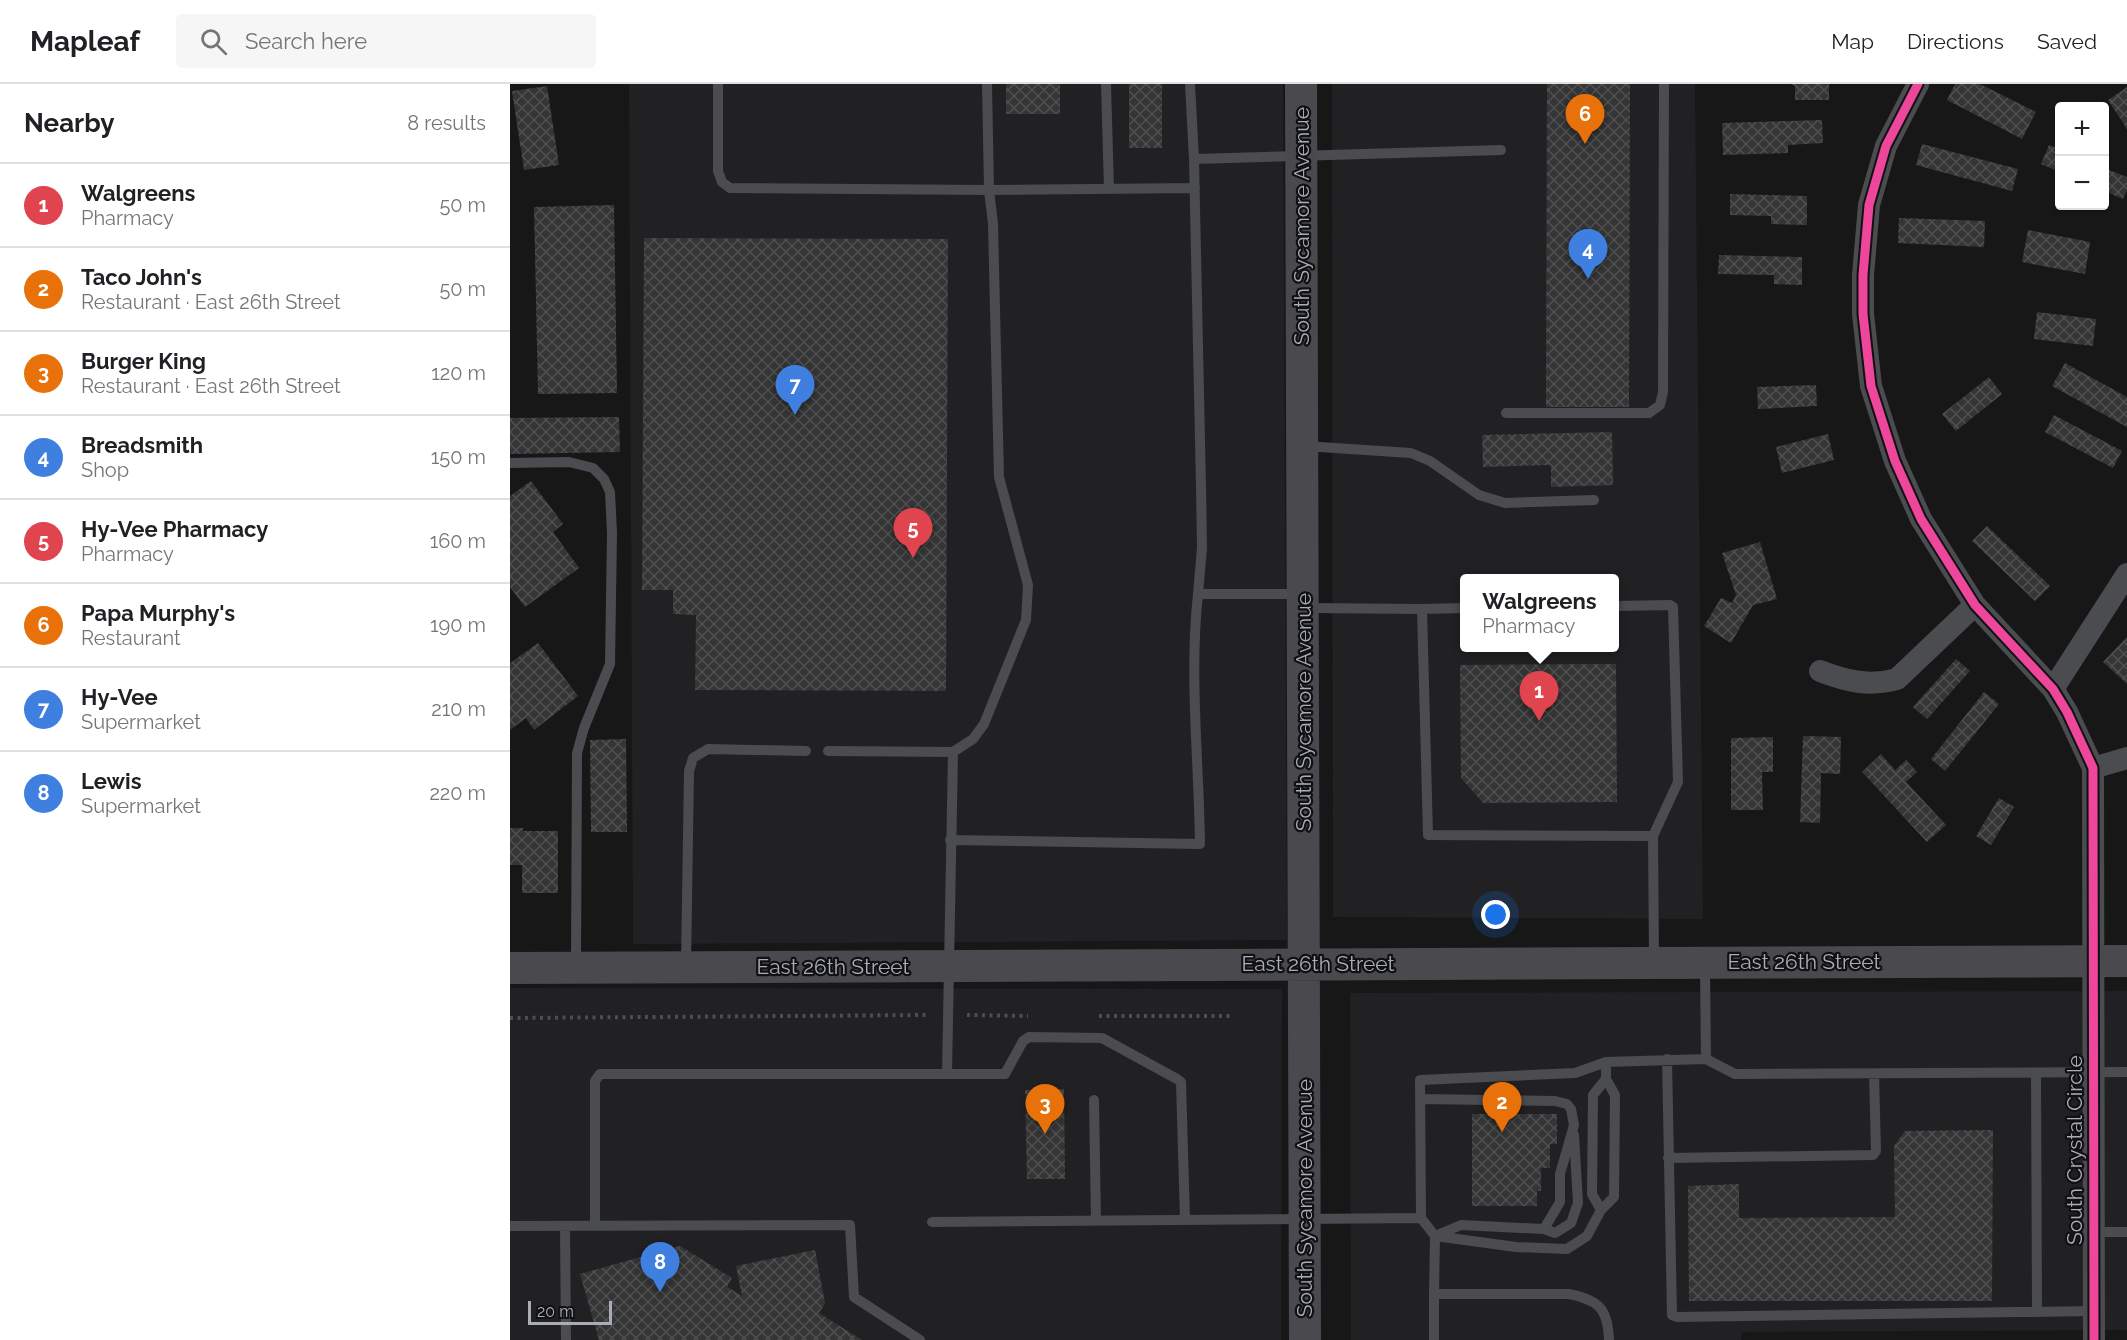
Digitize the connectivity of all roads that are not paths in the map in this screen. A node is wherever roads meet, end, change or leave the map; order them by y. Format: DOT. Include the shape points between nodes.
graph roads {
  1 [pos="718,84"];
  2 [pos="987,84"];
  3 [pos="1106,84"];
  4 [pos="1190,84"];
  5 [pos="1302,84"];
  6 [pos="1664,84"];
  7 [pos="1918,84"];
  8 [pos="1501,150"];
  9 [pos="1302,155"];
  10 [pos="1194,159"];
  11 [pos="1194,188"];
  12 [pos="1109,189"];
  13 [pos="990,190"];
  14 [pos="1506,413"];
  15 [pos="1303,446"];
  16 [pos="510,464"];
  17 [pos="1594,500"];
  18 [pos="2127,574"];
  19 [pos="1198,594"];
  20 [pos="1304,601"];
  21 [pos="1975,605"];
  22 [pos="1619,606"];
  23 [pos="1422,609"];
  24 [pos="1460,609"];
  25 [pos="1820,671"];
  26 [pos="2053,689"];
  27 [pos="806,751"];
  28 [pos="828,751"];
  29 [pos="953,752"];
  30 [pos="2127,758"];
  31 [pos="2093,768"];
  32 [pos="1653,836"];
  33 [pos="950,840"];
  34 [pos="2093,961"];
  35 [pos="2127,961"];
  36 [pos="1654,963"];
  37 [pos="1705,963"];
  38 [pos="1306,964"];
  39 [pos="949,966"];
  40 [pos="510,968"];
  41 [pos="576,968"];
  42 [pos="686,968"];
  43 [pos="1667,1059"];
  44 [pos="1706,1059"];
  45 [pos="1606,1062"];
  46 [pos="2092,1072"];
  47 [pos="2127,1072"];
  48 [pos="2036,1073"];
  49 [pos="947,1074"];
  50 [pos="1874,1074"];
  51 [pos="1606,1079"];
  52 [pos="1420,1099"];
  53 [pos="1094,1100"];
  54 [pos="1574,1125"];
  55 [pos="1668,1158"];
  56 [pos="1601,1210"];
  57 [pos="1305,1218"];
  58 [pos="1421,1218"];
  59 [pos="1185,1220"];
  60 [pos="1096,1221"];
  61 [pos="932,1222"];
  62 [pos="510,1226"];
  63 [pos="565,1226"];
  64 [pos="595,1226"];
  65 [pos="1544,1229"];
  66 [pos="2093,1232"];
  67 [pos="2127,1232"];
  68 [pos="1435,1236"];
  69 [pos="1434,1294"];
  70 [pos="2094,1311"];
  71 [pos="2037,1312"];
  72 [pos="566,1340"];
  73 [pos="920,1340"];
  74 [pos="1305,1340"];
  75 [pos="1434,1340"];
  76 [pos="1609,1340"];
  77 [pos="2094,1340"];
  1 -- 13 [label="lane" via="718,171 722,182 730,188"];
  2 -- 13 [label="lane"];
  3 -- 12 [label="lane"];
  4 -- 10 [label="lane"];
  5 -- 9 [label="main road, South Sycamore Avenue"];
  6 -- 14 [label="lane" via="1660,405 1649,413"];
  7 -- 21 [label="street" via="1886,146 1869,205 1863,274 1866,351 1871,386 1895,461 1921,519"];
  8 -- 9 [label="lane"];
  9 -- 10 [label="lane"];
  9 -- 15 [label="main road, South Sycamore Avenue"];
  10 -- 11 [label="lane"];
  11 -- 12 [label="lane"];
  11 -- 19 [label="lane" via="1202,548"];
  12 -- 13 [label="lane"];
  13 -- 29 [label="lane" via="999,477 1028,585 1026,620 984,724 973,739"];
  15 -- 17 [label="lane" via="1411,453 1430,461 1479,495 1505,502"];
  15 -- 20 [label="main road, South Sycamore Avenue"];
  16 -- 41 [label="lane" via="569,462 593,468 610,492 610,664 577,753"];
  18 -- 26 [label="street"];
  19 -- 20 [label="lane"];
  19 -- 33 [label="lane" via="1195,620 1200,844"];
  20 -- 23 [label="lane"];
  20 -- 38 [label="main road, South Sycamore Avenue"];
  21 -- 25 [label="street" via="1897,679 1884,683 1848,682"];
  21 -- 26 [label="street"];
  22 -- 32 [label="lane" via="1674,607 1678,782"];
  23 -- 24 [label="lane"];
  23 -- 32 [label="lane" via="1428,835"];
  26 -- 31 [label="street"];
  27 -- 42 [label="lane" via="708,749 693,758 689,771"];
  28 -- 29 [label="lane"];
  29 -- 33 [label="lane"];
  30 -- 31 [label="street"];
  31 -- 34 [label="street, South Crystal Circle"];
  32 -- 36 [label="lane"];
  33 -- 39 [label="lane"];
  34 -- 35 [label="main road, East 26th Street"];
  34 -- 37 [label="main road, East 26th Street"];
  34 -- 46 [label="street, South Crystal Circle"];
  36 -- 37 [label="main road, East 26th Street"];
  36 -- 38 [label="main road, East 26th Street"];
  37 -- 44 [label="lane"];
  38 -- 39 [label="main road, East 26th Street"];
  38 -- 57 [label="main road, South Sycamore Avenue"];
  39 -- 42 [label="main road, East 26th Street"];
  39 -- 49 [label="lane"];
  40 -- 41 [label="main road, East 26th Street"];
  41 -- 42 [label="main road, East 26th Street"];
  43 -- 44 [label="lane"];
  43 -- 45 [label="lane"];
  43 -- 55 [label="lane"];
  44 -- 50 [label="lane" via="1735,1074"];
  45 -- 51 [label="lane"];
  45 -- 52 [label="lane" via="1575,1073 1420,1080"];
  46 -- 47 [label="lane"];
  46 -- 48 [label="lane"];
  46 -- 66 [label="street, South Crystal Circle"];
  48 -- 50 [label="lane"];
  48 -- 71 [label="lane"];
  49 -- 59 [label="lane" via="1005,1074 1029,1037 1092,1038 1108,1041 1177,1079 1181,1082"];
  49 -- 64 [label="lane" via="600,1074 595,1080"];
  50 -- 55 [label="lane" via="1873,1155"];
  51 -- 56 [label="lane" via="1593,1095 1592,1194"];
  51 -- 56 [label="lane" via="1615,1095 1614,1197"];
  52 -- 54 [label="lane" via="1555,1101 1571,1109"];
  52 -- 58 [label="lane"];
  53 -- 60 [label="lane"];
  54 -- 65 [label="lane" via="1560,1174 1560,1202"];
  54 -- 65 [label="lane" via="1578,1203 1571,1222 1555,1233"];
  55 -- 71 [label="lane" via="1672,1315"];
  56 -- 68 [label="lane" via="1587,1236 1568,1250"];
  57 -- 58 [label="lane"];
  57 -- 59 [label="lane"];
  57 -- 74 [label="main road, South Sycamore Avenue"];
  58 -- 68 [label="lane"];
  59 -- 60 [label="lane"];
  60 -- 61 [label="lane"];
  62 -- 63 [label="lane"];
  63 -- 64 [label="lane"];
  63 -- 72 [label="lane"];
  64 -- 73 [label="lane" via="850,1225 854,1297"];
  65 -- 68 [label="lane" via="1461,1225"];
  66 -- 67 [label="lane"];
  66 -- 70 [label="street, South Crystal Circle"];
  68 -- 69 [label="lane"];
  69 -- 75 [label="lane"];
  69 -- 76 [label="lane" via="1583,1297 1605,1312"];
  70 -- 71 [label="lane"];
  70 -- 77 [label="street, South Crystal Circle"];
}
